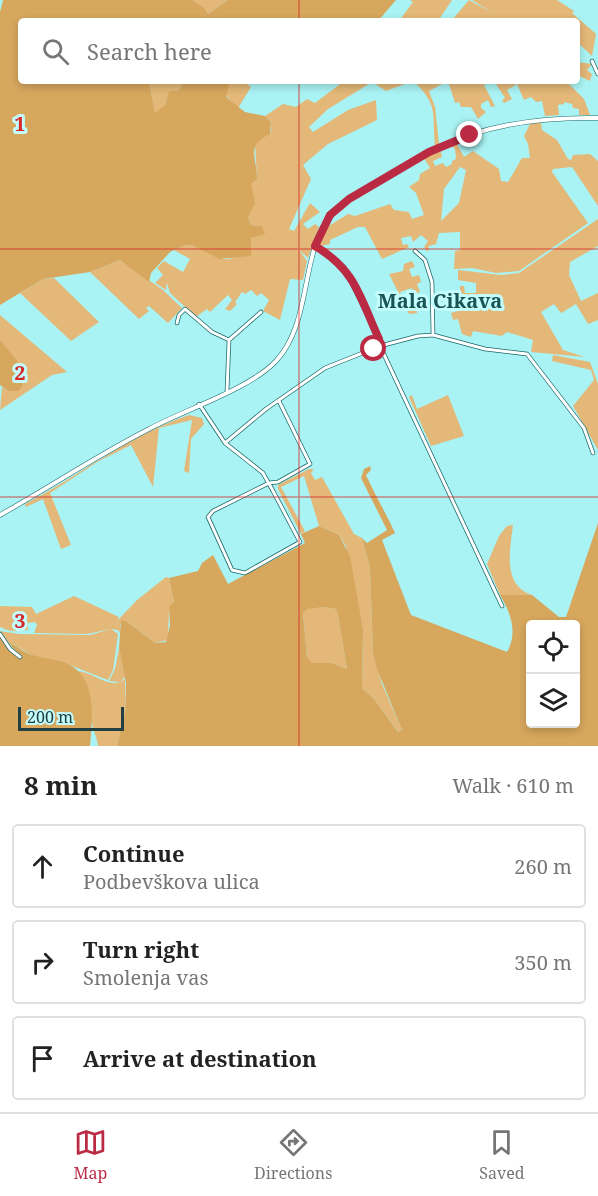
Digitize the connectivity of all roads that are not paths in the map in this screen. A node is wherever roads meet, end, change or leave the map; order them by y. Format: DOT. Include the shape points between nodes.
graph roads {
  1 [pos="592,62"];
  2 [pos="598,74"];
  3 [pos="598,118"];
  4 [pos="315,246"];
  5 [pos="415,251"];
  6 [pos="261,312"];
  7 [pos="177,323"];
  8 [pos="434,335"];
  9 [pos="229,340"];
  10 [pos="380,346"];
  11 [pos="227,391"];
  12 [pos="279,401"];
  13 [pos="199,404"];
  14 [pos="225,443"];
  15 [pos="593,453"];
  16 [pos="269,483"];
  17 [pos="0,515"];
  18 [pos="501,606"];
  19 [pos="0,634"];
  20 [pos="20,657"];
  1 -- 2 [label="street"];
  3 -- 4 [label="main road" via="547,118 447,144 349,199 330,215"];
  4 -- 10 [label="street" via="344,267"];
  4 -- 11 [label="main road" via="298,317 284,349 265,370"];
  5 -- 8 [label="street" via="425,260 429,271"];
  6 -- 9 [label="street"];
  7 -- 9 [label="street" via="185,309 212,332"];
  8 -- 10 [label="street"];
  8 -- 15 [label="street" via="485,349 527,354 584,428"];
  9 -- 11 [label="street"];
  10 -- 12 [label="street" via="325,368"];
  10 -- 18 [label="street"];
  11 -- 13 [label="main road"];
  12 -- 14 [label="street"];
  12 -- 16 [label="street" via="310,464"];
  13 -- 14 [label="street"];
  13 -- 17 [label="main road" via="125,441"];
  14 -- 16 [label="street"];
  16 -- 16 [label="street" via="208,517 232,570 240,573 300,542"];
  19 -- 20 [label="street"];
}
